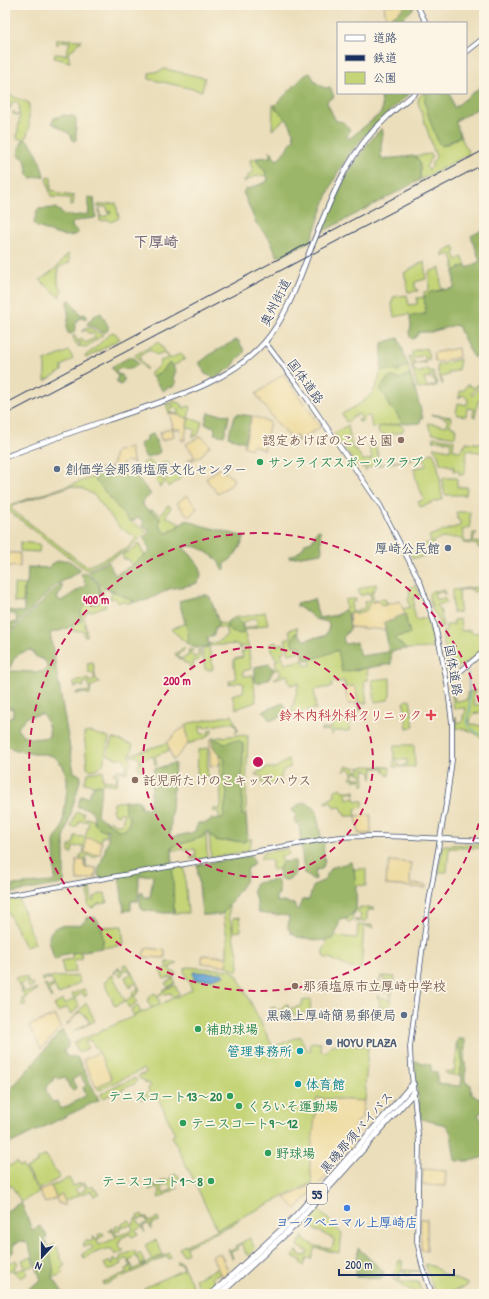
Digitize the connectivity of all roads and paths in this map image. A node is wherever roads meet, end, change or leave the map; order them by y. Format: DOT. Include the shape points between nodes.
graph roads {
  1 [pos="417,5"];
  2 [pos="426,22"];
  3 [pos="484,38"];
  4 [pos="467,51"];
  5 [pos="414,94"];
  6 [pos="265,342"];
  7 [pos="5,457"];
  8 [pos="484,651"];
  9 [pos="447,683"];
  10 [pos="440,839"];
  11 [pos="484,841"];
  12 [pos="5,896"];
  13 [pos="413,1084"];
  14 [pos="414,1092"];
  15 [pos="212,1294"];
  16 [pos="220,1294"];
  17 [pos="432,1294"];
  1 -- 2 [label="street"];
  3 -- 4 [label="main road"];
  5 -- 6 [label="main road, 奥州街道, bridge" via="379,124 354,156 337,184 282,317"];
  6 -- 7 [label="main road, 奥州街道" via="237,367 200,386"];
  6 -- 9 [label="street, 国体道路" via="371,490 395,531 427,600 438,636"];
  8 -- 9 [label="street"];
  9 -- 10 [label="street, 国体道路" via="452,723 452,756"];
  10 -- 11 [label="street"];
  10 -- 12 [label="street" via="378,835 330,838"];
  10 -- 13 [label="street, 国体道路" via="427,913 410,1047"];
  13 -- 14 [label="street, 国体道路"];
  13 -- 15 [label="main road, 黒磯那須バイパス / 55" via="291,1221"];
  14 -- 16 [label="main road, 黒磯那須バイパス / 55" via="300,1219"];
  14 -- 17 [label="street, 国体道路" via="419,1144 417,1241"];
}
